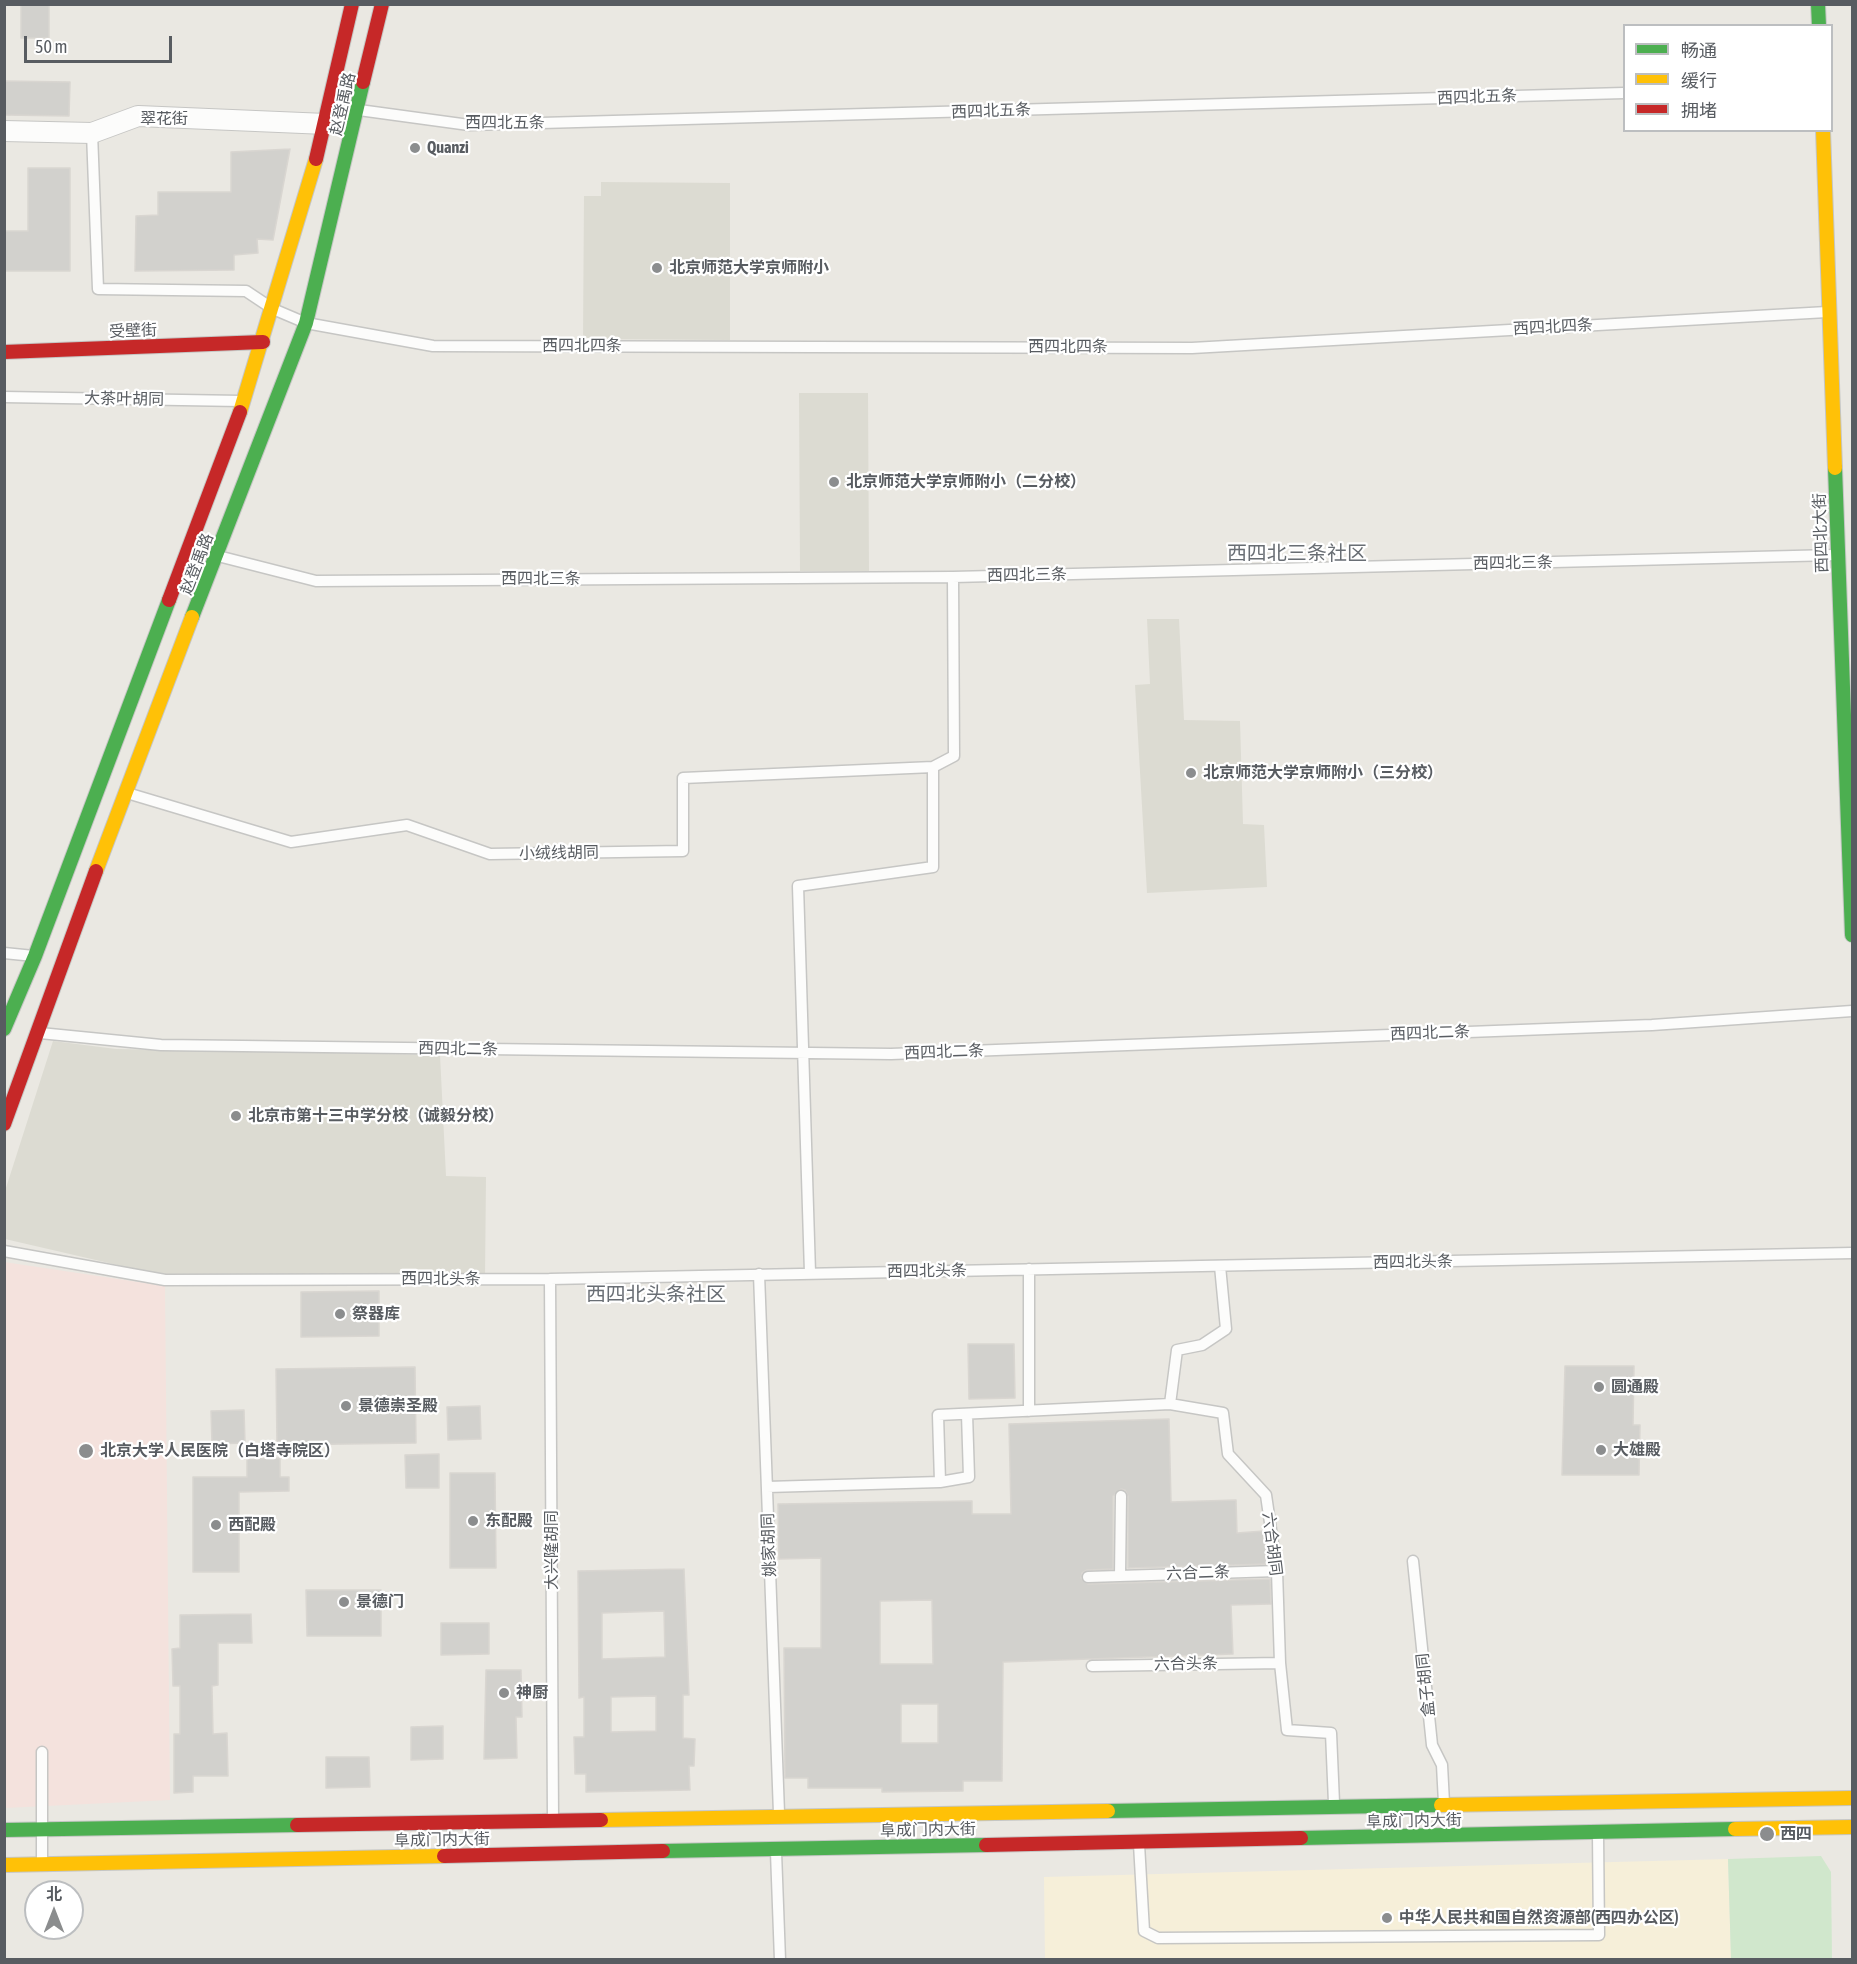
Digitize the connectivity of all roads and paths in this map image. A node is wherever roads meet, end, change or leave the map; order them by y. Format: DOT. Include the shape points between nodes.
graph roads {
  1 [pos="352,4"];
  2 [pos="382,4"];
  3 [pos="1818,4"];
  4 [pos="1819,24"];
  5 [pos="1623,93"];
  6 [pos="358,110"];
  7 [pos="326,124"];
  8 [pos="4,131"];
  9 [pos="1823,132"];
  10 [pos="92,133"];
  11 [pos="273,309"];
  12 [pos="1831,312"];
  13 [pos="306,323"];
  14 [pos="263,342"];
  15 [pos="4,352"];
  16 [pos="4,397"];
  17 [pos="244,401"];
  18 [pos="218,555"];
  19 [pos="1838,555"];
  20 [pos="953,577"];
  21 [pos="1847,666"];
  22 [pos="933,767"];
  23 [pos="125,792"];
  24 [pos="1852,935"];
  25 [pos="4,953"];
  26 [pos="35,956"];
  27 [pos="1852,1011"];
  28 [pos="4,1029"];
  29 [pos="36,1032"];
  30 [pos="802,1053"];
  31 [pos="4,1124"];
  32 [pos="4,1251"];
  33 [pos="1852,1253"];
  34 [pos="1220,1266"];
  35 [pos="1029,1269"];
  36 [pos="810,1273"];
  37 [pos="759,1274"];
  38 [pos="550,1279"];
  39 [pos="1170,1404"];
  40 [pos="1029,1411"];
  41 [pos="967,1414"];
  42 [pos="940,1482"];
  43 [pos="767,1486"];
  44 [pos="1121,1496"];
  45 [pos="1413,1561"];
  46 [pos="1277,1571"];
  47 [pos="1120,1576"];
  48 [pos="1088,1577"];
  49 [pos="1280,1663"];
  50 [pos="1092,1666"];
  51 [pos="42,1752"];
  52 [pos="1852,1798"];
  53 [pos="1444,1806"];
  54 [pos="1334,1808"];
  55 [pos="779,1817"];
  56 [pos="553,1821"];
  57 [pos="1138,1827"];
  58 [pos="1852,1827"];
  59 [pos="42,1829"];
  60 [pos="4,1830"];
  61 [pos="1598,1834"];
  62 [pos="776,1850"];
  63 [pos="42,1864"];
  64 [pos="4,1865"];
  65 [pos="780,1959"];
  1 -- 7 [label="main road, 赵登禹路"];
  2 -- 6 [label="main road, 赵登禹路"];
  3 -- 4 [label="main road"];
  5 -- 6 [label="lane, 西四北五条" via="469,125"];
  6 -- 13 [label="main road, 赵登禹路"];
  7 -- 10 [label="street, 翠花街" via="138,116"];
  7 -- 11 [label="main road, 赵登禹路"];
  8 -- 10 [label="street, 翠花街"];
  9 -- 12 [label="main road, 西四北大街"];
  10 -- 11 [label="lane, 西四北四条" via="98,289 246,291"];
  11 -- 13 [label="lane, 西四北四条"];
  11 -- 14 [label="main road, 赵登禹路"];
  12 -- 13 [label="lane, 西四北四条" via="1192,348 433,346"];
  12 -- 19 [label="main road, 西四北大街"];
  13 -- 18 [label="main road, 赵登禹路"];
  14 -- 15 [label="main road, 受壁街"];
  14 -- 17 [label="main road, 赵登禹路"];
  16 -- 17 [label="lane, 大茶叶胡同"];
  17 -- 26 [label="main road, 赵登禹路"];
  18 -- 20 [label="lane, 西四北三条" via="316,581"];
  18 -- 23 [label="main road, 赵登禹路"];
  19 -- 20 [label="lane, 西四北三条"];
  19 -- 21 [label="main road, 西四北大街"];
  20 -- 22 [label="lane" via="954,756"];
  21 -- 24 [label="main road, 西四北大街"];
  22 -- 23 [label="lane, 小绒线胡同" via="683,778 683,851 490,854 407,825 291,843"];
  22 -- 30 [label="lane" via="933,867 798,886"];
  23 -- 29 [label="main road, 赵登禹路"];
  25 -- 26 [label="lane"];
  26 -- 28 [label="main road, 赵登禹路"];
  27 -- 30 [label="lane, 西四北二条" via="1652,1025 891,1054"];
  29 -- 30 [label="lane, 西四北二条" via="161,1045"];
  29 -- 31 [label="main road, 赵登禹路"];
  30 -- 36 [label="lane"];
  32 -- 38 [label="lane, 西四北头条" via="165,1280"];
  33 -- 34 [label="lane, 西四北头条"];
  34 -- 35 [label="lane, 西四北头条"];
  34 -- 39 [label="lane" via="1226,1329 1202,1345 1177,1350"];
  35 -- 36 [label="lane, 西四北头条"];
  35 -- 40 [label="lane"];
  36 -- 37 [label="lane, 西四北头条"];
  37 -- 38 [label="lane, 西四北头条"];
  37 -- 43 [label="lane, 姚家胡同"];
  38 -- 56 [label="lane, 大兴隆胡同"];
  39 -- 40 [label="lane, 六合胡同"];
  39 -- 46 [label="lane, 六合胡同" via="1223,1413 1228,1454 1266,1495"];
  40 -- 41 [label="lane, 六合胡同"];
  41 -- 42 [label="lane" via="969,1477"];
  41 -- 42 [label="lane, 六合胡同" via="938,1415"];
  42 -- 43 [label="lane"];
  43 -- 55 [label="lane, 姚家胡同"];
  44 -- 47 [label="lane"];
  45 -- 53 [label="lane, 盒子胡同" via="1432,1745 1442,1765"];
  46 -- 47 [label="lane, 六合二条"];
  46 -- 49 [label="lane, 六合胡同"];
  47 -- 48 [label="lane, 六合二条"];
  49 -- 50 [label="lane, 六合头条"];
  49 -- 54 [label="lane, 六合胡同" via="1287,1730 1331,1733"];
  51 -- 59 [label="lane"];
  52 -- 53 [label="main road, 阜成门内大街"];
  53 -- 54 [label="main road, 阜成门内大街"];
  54 -- 57 [label="main road, 阜成门内大街"];
  55 -- 56 [label="main road, 阜成门内大街"];
  55 -- 57 [label="main road, 阜成门内大街"];
  56 -- 59 [label="main road, 阜成门内大街"];
  57 -- 61 [label="main road, 阜成门内大街"];
  57 -- 61 [label="lane" via="1144,1931 1158,1938 1599,1935"];
  57 -- 62 [label="main road, 阜成门内大街"];
  58 -- 61 [label="main road, 阜成门内大街"];
  59 -- 60 [label="main road, 阜成门内大街"];
  59 -- 63 [label="lane"];
  62 -- 63 [label="main road, 阜成门内大街"];
  62 -- 65 [label="lane"];
  63 -- 64 [label="main road, 阜成门内大街"];
}
